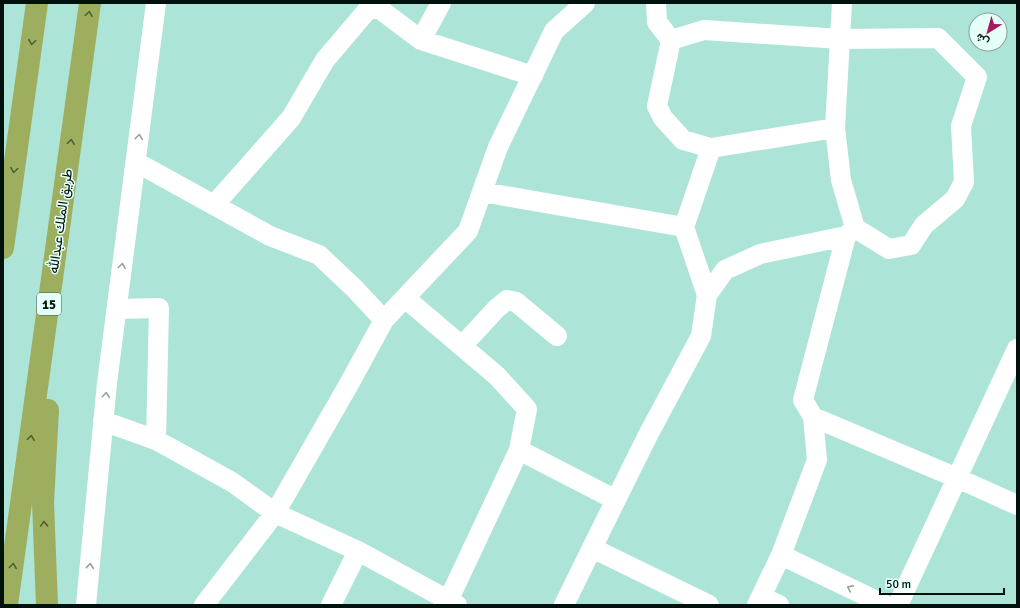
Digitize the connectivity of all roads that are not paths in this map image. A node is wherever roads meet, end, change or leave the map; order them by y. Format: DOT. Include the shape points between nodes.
graph roads {
  1 [pos="37,3"];
  2 [pos="90,3"];
  3 [pos="156,3"];
  4 [pos="441,3"];
  5 [pos="585,3"];
  6 [pos="656,3"];
  7 [pos="842,3"];
  8 [pos="368,5"];
  9 [pos="840,39"];
  10 [pos="421,40"];
  11 [pos="671,40"];
  12 [pos="533,76"];
  13 [pos="835,128"];
  14 [pos="711,148"];
  15 [pos="136,162"];
  16 [pos="482,192"];
  17 [pos="214,205"];
  18 [pos="684,227"];
  19 [pos="851,232"];
  20 [pos="3,248"];
  21 [pos="57,248"];
  22 [pos="707,295"];
  23 [pos="405,298"];
  24 [pos="117,309"];
  25 [pos="384,320"];
  26 [pos="556,336"];
  27 [pos="462,346"];
  28 [pos="1017,349"];
  29 [pos="813,417"];
  30 [pos="103,421"];
  31 [pos="156,440"];
  32 [pos="519,450"];
  33 [pos="957,478"];
  34 [pos="616,500"];
  35 [pos="1017,506"];
  36 [pos="275,513"];
  37 [pos="592,548"];
  38 [pos="358,551"];
  39 [pos="781,555"];
  40 [pos="759,601"];
  41 [pos="450,604"];
  42 [pos="7,605"];
  43 [pos="46,605"];
  44 [pos="86,605"];
  45 [pos="204,605"];
  46 [pos="331,605"];
  47 [pos="564,605"];
  48 [pos="709,605"];
  49 [pos="779,605"];
  50 [pos="885,605"];
  51 [pos="898,605"];
  1 -- 20 [label="highway, one-way"];
  21 -- 2 [label="highway, طريق الملك عبدالله / 15, one-way"];
  15 -- 3 [label="street, one-way"];
  4 -- 10 [label="street"];
  5 -- 12 [label="street" via="554,31"];
  6 -- 11 [label="street" via="657,22"];
  7 -- 9 [label="street"];
  8 -- 10 [label="street" via="381,10"];
  8 -- 17 [label="street" via="325,60 291,118"];
  9 -- 11 [label="street" via="704,30"];
  9 -- 13 [label="street"];
  9 -- 19 [label="street" via="938,38 977,77 961,126 964,182 955,199 924,225 911,245 889,249"];
  10 -- 12 [label="street"];
  11 -- 14 [label="street" via="657,106 663,118 683,140"];
  12 -- 16 [label="street" via="498,147"];
  13 -- 14 [label="street"];
  13 -- 19 [label="street"];
  14 -- 18 [label="street"];
  15 -- 17 [label="street"];
  24 -- 15 [label="street, one-way"];
  16 -- 18 [label="street"];
  16 -- 23 [label="street" via="468,231"];
  17 -- 25 [label="street" via="270,236 318,255"];
  18 -- 22 [label="street"];
  19 -- 22 [label="street" via="760,254 725,270"];
  19 -- 29 [label="street" via="803,400"];
  42 -- 21 [label="highway, طريق الملك عبدالله / 15, one-way"];
  43 -- 21 [label="highway, one-way" via="43,503"];
  22 -- 34 [label="street" via="701,336"];
  23 -- 25 [label="street"];
  23 -- 27 [label="street"];
  30 -- 24 [label="street, one-way"];
  24 -- 31 [label="street" via="159,308"];
  25 -- 36 [label="street"];
  26 -- 27 [label="street" via="516,302 507,300"];
  27 -- 32 [label="street" via="528,409"];
  28 -- 33 [label="street"];
  29 -- 33 [label="street"];
  29 -- 39 [label="street" via="817,460"];
  30 -- 31 [label="street"];
  44 -- 30 [label="street, one-way"];
  31 -- 36 [label="street" via="232,482"];
  32 -- 34 [label="street"];
  32 -- 41 [label="street"];
  33 -- 35 [label="street"];
  33 -- 51 [label="street"];
  34 -- 37 [label="street"];
  36 -- 38 [label="street"];
  36 -- 45 [label="street"];
  37 -- 47 [label="street"];
  37 -- 48 [label="street"];
  38 -- 41 [label="street"];
  38 -- 46 [label="street"];
  39 -- 40 [label="street"];
  50 -- 39 [label="street, one-way"];
  40 -- 49 [label="street"];
}
